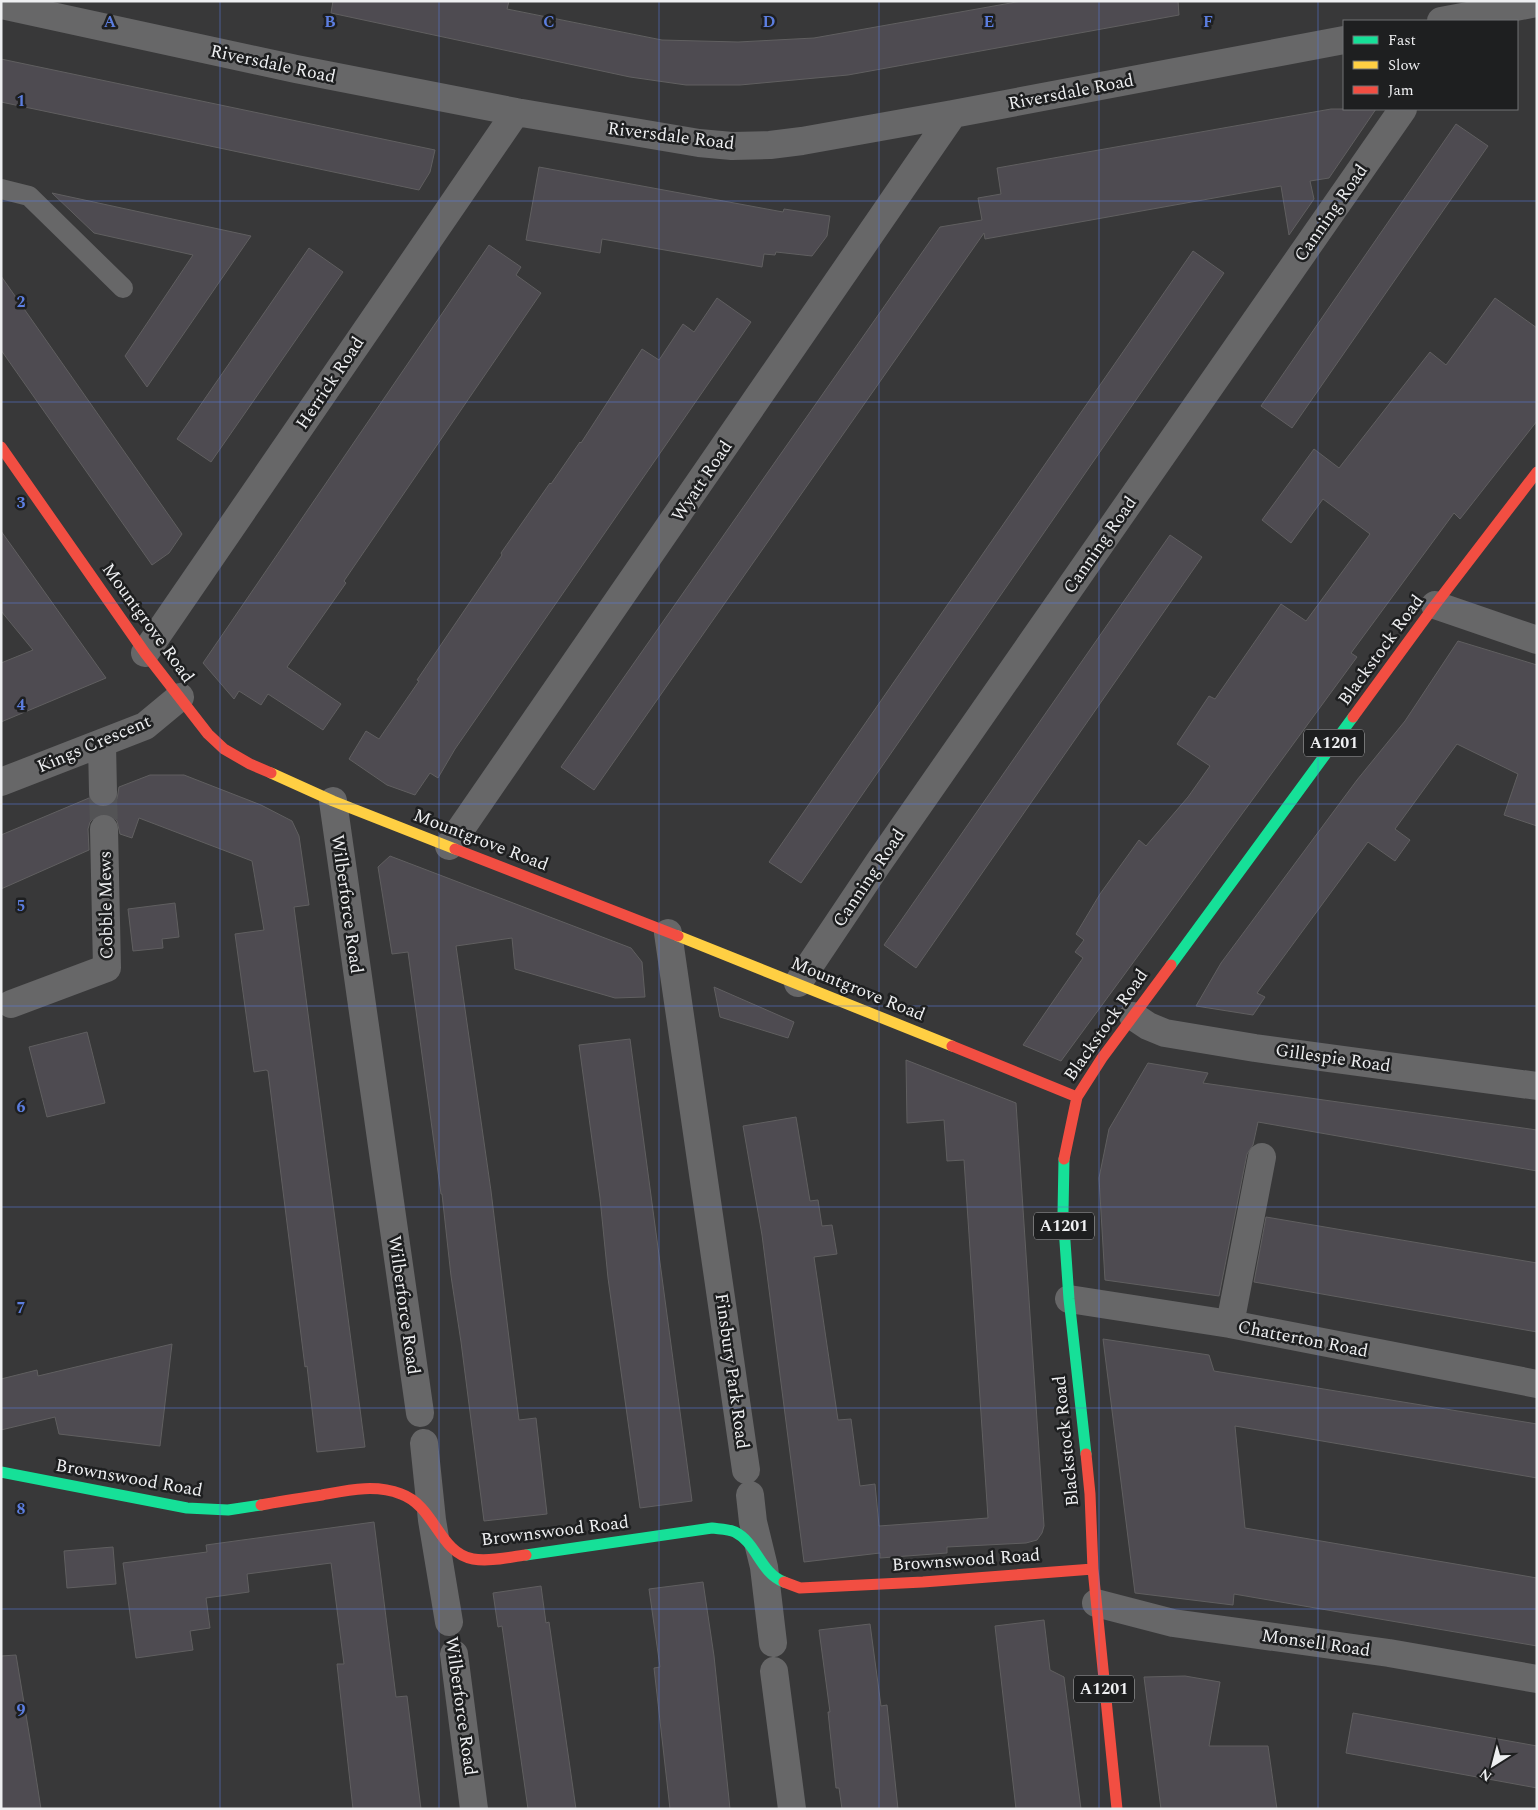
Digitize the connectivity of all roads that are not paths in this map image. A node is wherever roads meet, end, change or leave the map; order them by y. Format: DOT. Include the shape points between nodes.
graph roads {
  1 [pos="1530,3"];
  2 [pos="1,5"];
  3 [pos="1457,20"];
  4 [pos="1343,40"];
  5 [pos="1402,110"];
  6 [pos="516,112"];
  7 [pos="954,114"];
  8 [pos="1,189"];
  9 [pos="123,288"];
  10 [pos="1,447"];
  11 [pos="1537,472"];
  12 [pos="1435,605"];
  13 [pos="1537,640"];
  14 [pos="145,653"];
  15 [pos="180,697"];
  16 [pos="102,744"];
  17 [pos="1,782"];
  18 [pos="103,792"];
  19 [pos="333,801"];
  20 [pos="104,829"];
  21 [pos="449,846"];
  22 [pos="668,932"];
  23 [pos="798,982"];
  24 [pos="11,1004"];
  25 [pos="1133,1016"];
  26 [pos="1537,1086"];
  27 [pos="1077,1097"];
  28 [pos="1262,1157"];
  29 [pos="1069,1299"];
  30 [pos="1230,1324"];
  31 [pos="1537,1384"];
  32 [pos="420,1413"];
  33 [pos="424,1443"];
  34 [pos="1,1472"];
  35 [pos="432,1520"];
  36 [pos="764,1567"];
  37 [pos="1093,1569"];
  38 [pos="1096,1604"];
  39 [pos="449,1622"];
  40 [pos="773,1643"];
  41 [pos="454,1654"];
  42 [pos="774,1671"];
  43 [pos="1537,1679"];
  44 [pos="474,1809"];
  45 [pos="792,1809"];
  46 [pos="1117,1809"];
  1 -- 3 [label="street"];
  2 -- 6 [label="street, Riversdale Road" via="296,69"];
  4 -- 7 [label="street, Riversdale Road"];
  5 -- 23 [label="street, Canning Road"];
  6 -- 7 [label="street, Riversdale Road" via="732,146 802,141"];
  6 -- 14 [label="street, Herrick Road"];
  7 -- 21 [label="street, Wyatt Road"];
  8 -- 9 [label="lane" via="29,196"];
  10 -- 14 [label="main road, Mountgrove Road"];
  11 -- 12 [label="main road, Blackstock Road / A1201"];
  12 -- 13 [label="street"];
  12 -- 25 [label="main road, Blackstock Road / A1201"];
  14 -- 15 [label="main road, Mountgrove Road"];
  15 -- 16 [label="street, Kings Crescent" via="145,726"];
  15 -- 19 [label="main road, Mountgrove Road" via="208,734 224,749"];
  16 -- 17 [label="street, Kings Crescent"];
  16 -- 18 [label="street"];
  19 -- 21 [label="main road, Mountgrove Road"];
  19 -- 32 [label="street, Wilberforce Road"];
  20 -- 24 [label="street, Cobble Mews" via="107,968"];
  21 -- 22 [label="main road, Mountgrove Road"];
  22 -- 23 [label="main road, Mountgrove Road"];
  22 -- 36 [label="street, Finsbury Park Road" via="754,1522"];
  23 -- 27 [label="main road, Mountgrove Road"];
  25 -- 26 [label="street, Gillespie Road" via="1164,1033"];
  25 -- 27 [label="main road, Blackstock Road / A1201"];
  27 -- 29 [label="main road, Blackstock Road / A1201" via="1063,1164 1062,1213"];
  28 -- 30 [label="street"];
  29 -- 30 [label="street, Chatterton Road"];
  29 -- 37 [label="main road, Blackstock Road / A1201" via="1090,1494"];
  30 -- 31 [label="street, Chatterton Road"];
  32 -- 33 [label="lane, Wilberforce Road"];
  33 -- 35 [label="street, Wilberforce Road"];
  34 -- 35 [label="main road, Brownswood Road" via="195,1509 228,1510 364,1488 383,1488 419,1504"];
  35 -- 36 [label="main road, Brownswood Road" via="442,1538 454,1550 471,1559 490,1560 712,1528 735,1532 748,1542"];
  35 -- 39 [label="street, Wilberforce Road"];
  36 -- 37 [label="main road, Brownswood Road" via="779,1580 800,1588"];
  36 -- 40 [label="street, Finsbury Park Road"];
  37 -- 38 [label="main road, Blackstock Road / A1201"];
  38 -- 43 [label="street, Monsell Road" via="1173,1623 1389,1653"];
  38 -- 46 [label="main road, Blackstock Road / A1201"];
  39 -- 41 [label="lane, Wilberforce Road"];
  40 -- 42 [label="lane, Finsbury Park Road"];
  41 -- 44 [label="street, Wilberforce Road"];
  42 -- 45 [label="street, Finsbury Park Road"];
}
